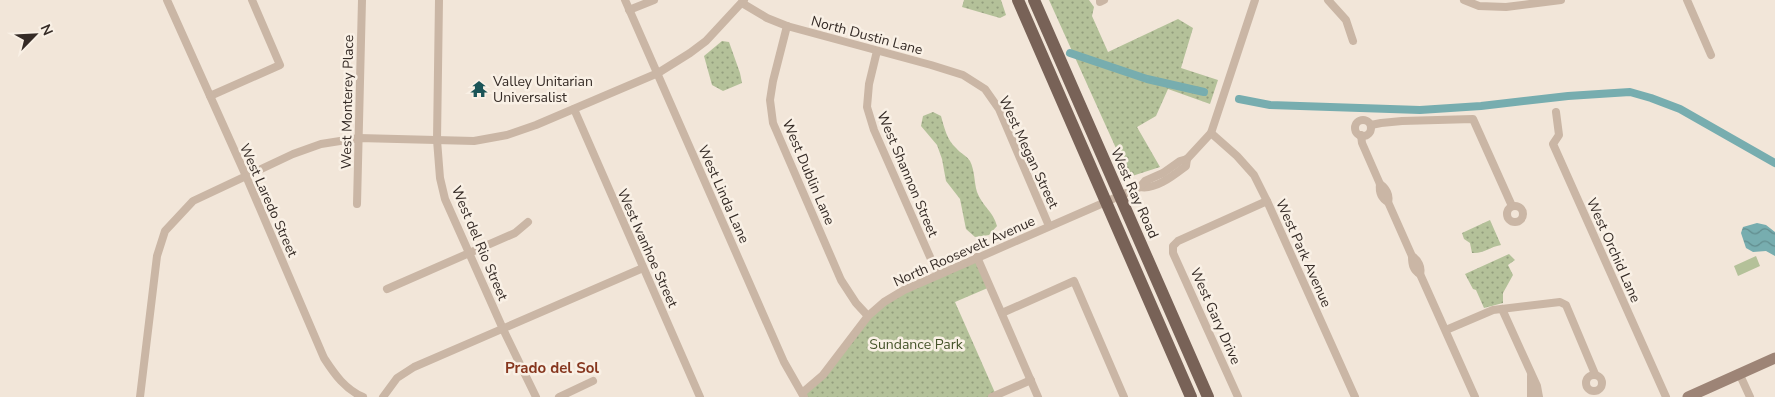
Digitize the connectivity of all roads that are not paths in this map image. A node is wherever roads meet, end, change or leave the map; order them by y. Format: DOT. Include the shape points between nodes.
graph roads {
  1 [pos="167,0"];
  2 [pos="252,0"];
  3 [pos="362,0"];
  4 [pos="439,0"];
  5 [pos="626,0"];
  6 [pos="654,0"];
  7 [pos="1018,0"];
  8 [pos="1034,0"];
  9 [pos="1255,0"];
  10 [pos="1328,0"];
  11 [pos="1464,0"];
  12 [pos="1561,0"];
  13 [pos="1687,0"];
  14 [pos="743,2"];
  15 [pos="629,10"];
  16 [pos="787,26"];
  17 [pos="1352,41"];
  18 [pos="876,51"];
  19 [pos="1711,55"];
  20 [pos="658,73"];
  21 [pos="986,89"];
  22 [pos="210,96"];
  23 [pos="574,109"];
  24 [pos="1556,112"];
  25 [pos="1371,125"];
  26 [pos="1211,133"];
  27 [pos="1361,135"];
  28 [pos="359,138"];
  29 [pos="437,140"];
  30 [pos="246,176"];
  31 [pos="1120,195"];
  32 [pos="1106,201"];
  33 [pos="1267,201"];
  34 [pos="357,204"];
  35 [pos="1512,206"];
  36 [pos="528,222"];
  37 [pos="1050,226"];
  38 [pos="469,253"];
  39 [pos="977,257"];
  40 [pos="643,268"];
  41 [pos="938,275"];
  42 [pos="387,289"];
  43 [pos="1502,309"];
  44 [pos="1002,313"];
  45 [pos="868,316"];
  46 [pos="503,329"];
  47 [pos="1446,330"];
  48 [pos="1775,358"];
  49 [pos="1739,373"];
  50 [pos="1595,374"];
  51 [pos="1531,376"];
  52 [pos="1031,380"];
  53 [pos="593,381"];
  54 [pos="803,395"];
  55 [pos="140,397"];
  56 [pos="364,397"];
  57 [pos="383,397"];
  58 [pos="536,397"];
  59 [pos="559,397"];
  60 [pos="700,397"];
  61 [pos="992,397"];
  62 [pos="1038,397"];
  63 [pos="1124,397"];
  64 [pos="1191,397"];
  65 [pos="1208,397"];
  66 [pos="1238,397"];
  67 [pos="1355,397"];
  68 [pos="1475,397"];
  69 [pos="1482,397"];
  70 [pos="1531,397"];
  71 [pos="1539,397"];
  72 [pos="1666,397"];
  73 [pos="1688,397"];
  74 [pos="1750,397"];
  1 -- 22 [label="street, West Laredo Street"];
  2 -- 22 [label="street" via="280,65"];
  3 -- 28 [label="street, West Monterey Place"];
  4 -- 29 [label="street, West del Rio Street"];
  5 -- 15 [label="street, West Linda Lane"];
  6 -- 15 [label="street"];
  7 -- 32 [label="main road"];
  8 -- 31 [label="main road, West Ray Road"];
  9 -- 26 [label="street, North Roosevelt Avenue"];
  10 -- 17 [label="street" via="1346,20"];
  11 -- 12 [label="street" via="1479,6 1506,7"];
  13 -- 19 [label="street"];
  14 -- 16 [label="street, North Dustin Lane" via="767,18"];
  14 -- 20 [label="street" via="706,41"];
  15 -- 20 [label="street, West Linda Lane"];
  16 -- 18 [label="street, North Dustin Lane"];
  16 -- 45 [label="street, West Dublin Lane" via="770,100 773,123 841,280"];
  18 -- 21 [label="street, North Dustin Lane" via="963,75"];
  18 -- 41 [label="street, West Shannon Street" via="868,84 867,107 874,130"];
  20 -- 23 [label="street"];
  20 -- 54 [label="street, West Linda Lane" via="784,362"];
  21 -- 37 [label="street, West Megan Street" via="999,109"];
  22 -- 30 [label="street, West Laredo Street"];
  23 -- 29 [label="street" via="507,135 474,141"];
  23 -- 40 [label="street, West Ivanhoe Street"];
  24 -- 72 [label="street, West Orchid Lane" via="1559,135 1553,144"];
  25 -- 27 [label="street" via="1370,132"];
  25 -- 27 [label="street" via="1365,120 1358,122 1356,129"];
  25 -- 35 [label="street" via="1473,119"];
  26 -- 31 [label="street, North Roosevelt Avenue" via="1187,159"];
  26 -- 33 [label="street, West Park Avenue" via="1254,175"];
  27 -- 47 [label="street" via="1380,184 1385,187 1412,262"];
  28 -- 29 [label="street"];
  28 -- 30 [label="street" via="321,144"];
  28 -- 34 [label="street, West Monterey Place"];
  29 -- 38 [label="street, West del Rio Street" via="445,200"];
  30 -- 55 [label="street" via="193,201 165,231 155,266"];
  30 -- 56 [label="street, West Laredo Street" via="324,358 340,381"];
  31 -- 32 [label="street, North Roosevelt Avenue"];
  31 -- 65 [label="main road, West Ray Road"];
  32 -- 37 [label="street, North Roosevelt Avenue"];
  32 -- 64 [label="main road"];
  33 -- 66 [label="street, West Gary Drive" via="1173,246 1173,253"];
  33 -- 67 [label="street, West Park Avenue"];
  36 -- 38 [label="street" via="515,233"];
  37 -- 39 [label="street, North Roosevelt Avenue"];
  38 -- 42 [label="street"];
  38 -- 46 [label="street, West del Rio Street"];
  39 -- 41 [label="street, North Roosevelt Avenue"];
  39 -- 44 [label="street"];
  40 -- 46 [label="street"];
  40 -- 60 [label="street, West Ivanhoe Street"];
  41 -- 45 [label="street, North Roosevelt Avenue" via="904,290"];
  43 -- 47 [label="street"];
  43 -- 50 [label="street" via="1560,302 1566,305"];
  43 -- 51 [label="street"];
  44 -- 52 [label="street"];
  44 -- 63 [label="street" via="1074,281"];
  45 -- 54 [label="street, North Roosevelt Avenue" via="823,375"];
  46 -- 57 [label="street" via="414,367 397,378"];
  46 -- 58 [label="street, West del Rio Street"];
  47 -- 68 [label="street"];
  48 -- 49 [label="main road"];
  49 -- 73 [label="main road"];
  49 -- 74 [label="street"];
  51 -- 70 [label="street"];
  51 -- 71 [label="street"];
  52 -- 61 [label="street"];
  52 -- 62 [label="street"];
  53 -- 59 [label="street"];
  68 -- 69 [label="street"];
}
